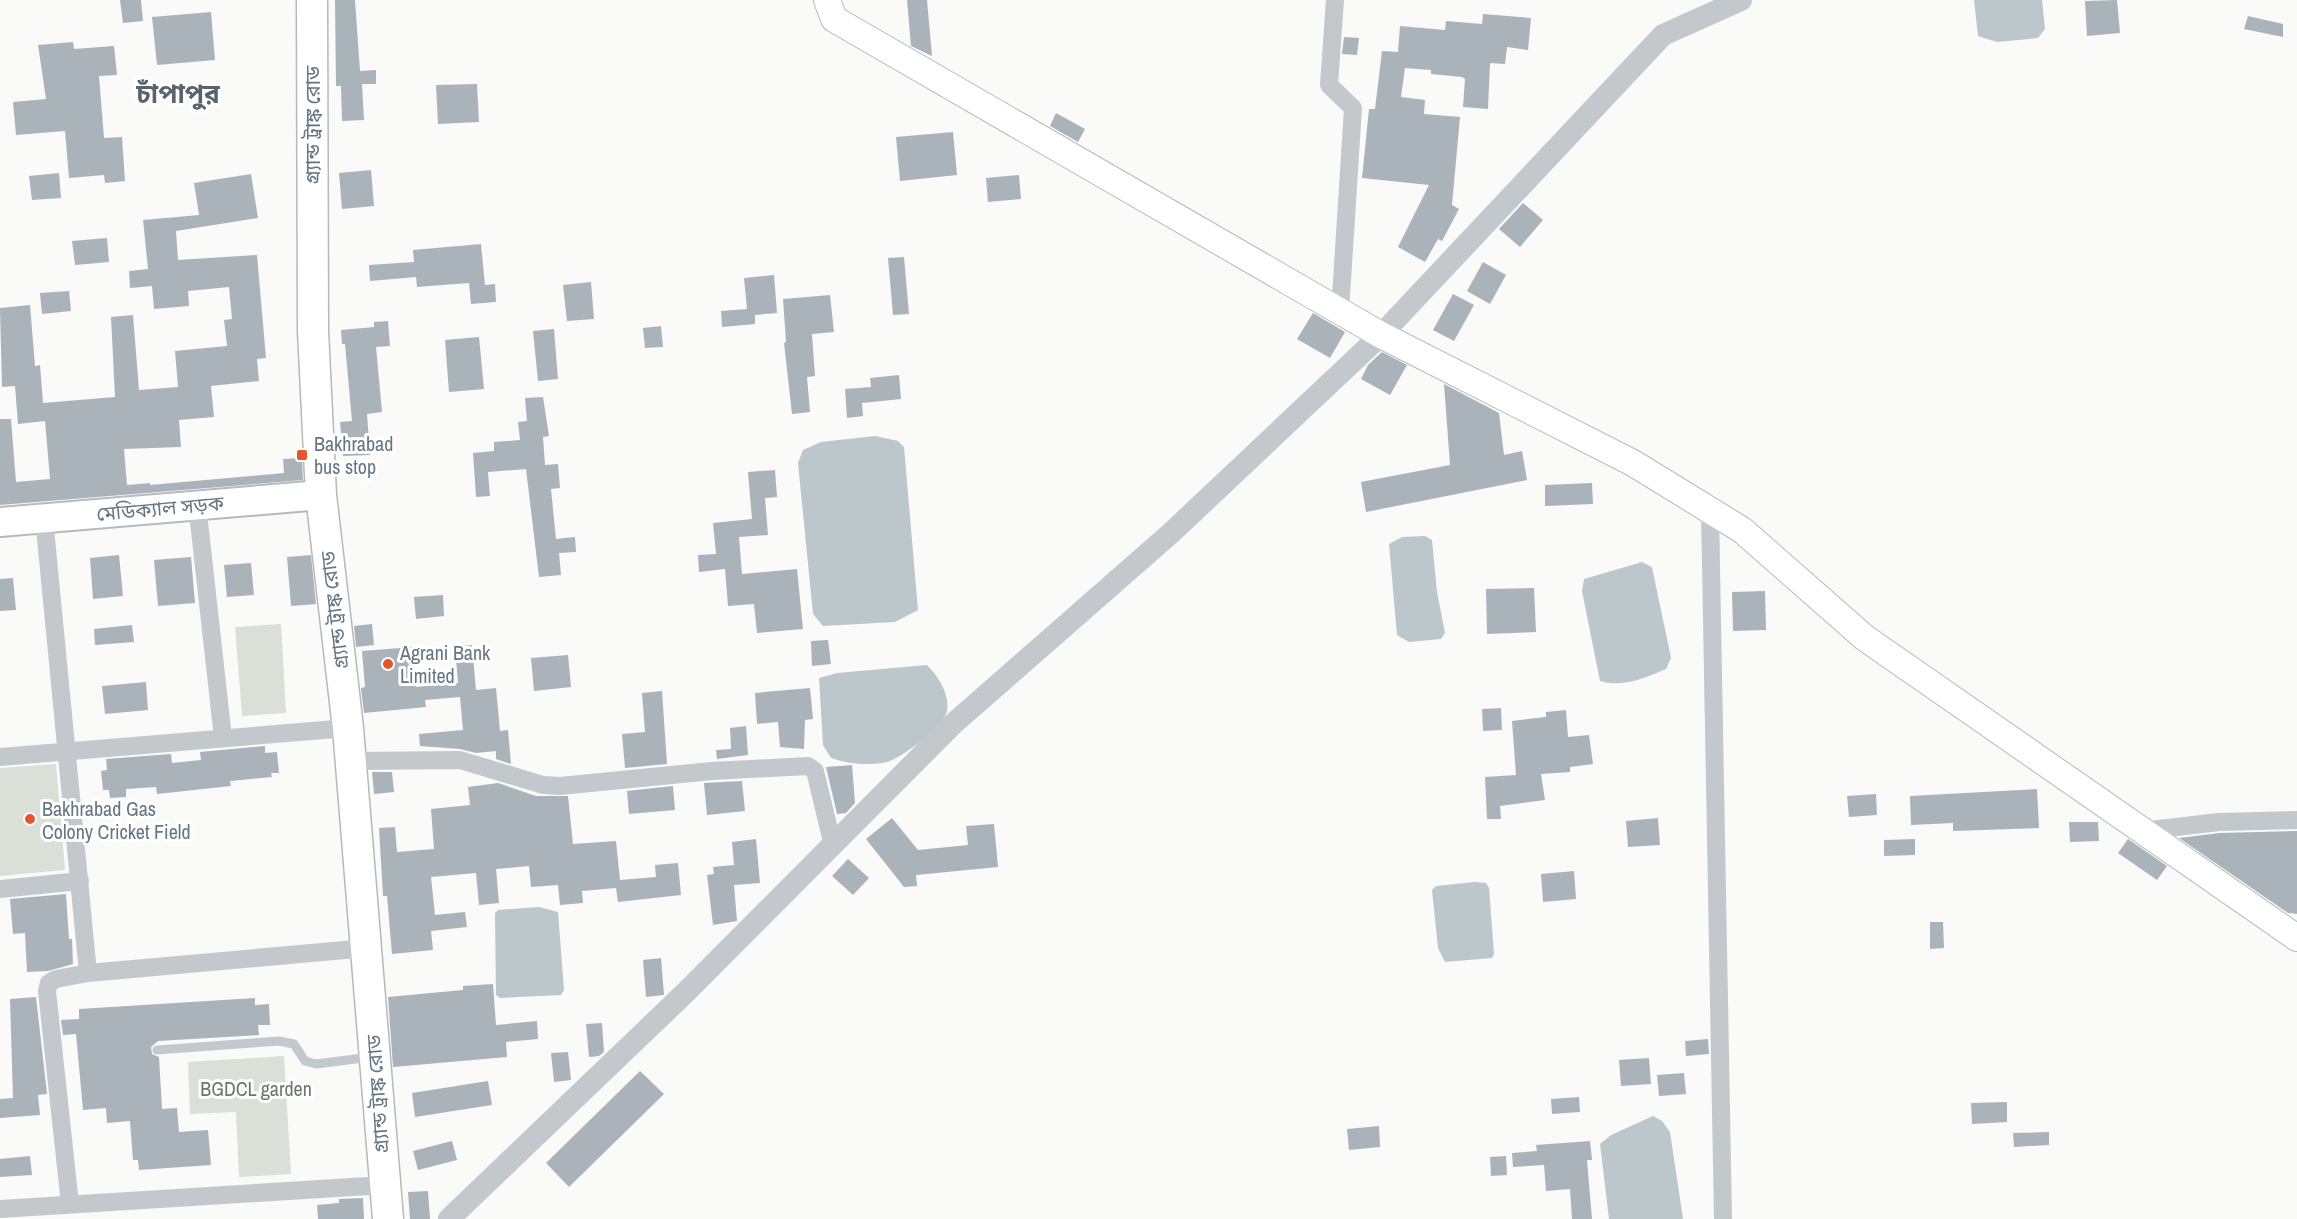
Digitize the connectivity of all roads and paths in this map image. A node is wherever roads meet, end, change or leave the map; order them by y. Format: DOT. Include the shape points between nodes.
graph roads {
  1 [pos="312,0"];
  2 [pos="827,0"];
  3 [pos="1335,0"];
  4 [pos="1741,0"];
  5 [pos="1340,312"];
  6 [pos="1381,335"];
  7 [pos="321,495"];
  8 [pos="197,504"];
  9 [pos="1710,510"];
  10 [pos="44,518"];
  11 [pos="0,522"];
  12 [pos="348,728"];
  13 [pos="223,738"];
  14 [pos="67,752"];
  15 [pos="0,757"];
  16 [pos="351,761"];
  17 [pos="2297,820"];
  18 [pos="2142,831"];
  19 [pos="833,846"];
  20 [pos="80,881"];
  21 [pos="0,889"];
  22 [pos="2297,938"];
  23 [pos="367,948"];
  24 [pos="88,973"];
  25 [pos="157,1050"];
  26 [pos="374,1057"];
  27 [pos="384,1185"];
  28 [pos="70,1204"];
  29 [pos="0,1209"];
  30 [pos="388,1219"];
  31 [pos="449,1219"];
  32 [pos="1722,1219"];
  1 -- 7 [label="highway, গ্র্যান্ড ট্রাঙ্ক রোড" via="314,331"];
  2 -- 5 [label="main road" via="834,19"];
  3 -- 5 [label="street" via="1329,85 1353,108"];
  4 -- 6 [label="street" via="1663,35"];
  5 -- 6 [label="main road"];
  6 -- 9 [label="main road" via="1633,464"];
  6 -- 19 [label="street" via="1171,533 953,724"];
  7 -- 8 [label="main road, মেডিক্যাল সড়ক"];
  7 -- 12 [label="highway, গ্র্যান্ড ট্রাঙ্ক রোড"];
  8 -- 10 [label="main road, মেডিক্যাল সড়ক"];
  8 -- 13 [label="street"];
  9 -- 18 [label="main road" via="1742,530 1865,638"];
  9 -- 32 [label="street"];
  10 -- 11 [label="main road, মেডিক্যাল সড়ক"];
  10 -- 14 [label="street"];
  12 -- 13 [label="street"];
  12 -- 16 [label="highway, গ্র্যান্ড ট্রাঙ্ক রোড"];
  13 -- 14 [label="street"];
  14 -- 15 [label="street"];
  14 -- 20 [label="street"];
  16 -- 19 [label="street" via="460,760 543,785 560,786 808,766 815,771"];
  16 -- 23 [label="highway, গ্র্যান্ড ট্রাঙ্ক রোড"];
  17 -- 18 [label="street" via="2219,822"];
  18 -- 22 [label="main road"];
  19 -- 31 [label="street"];
  20 -- 21 [label="street"];
  20 -- 24 [label="street"];
  23 -- 24 [label="street"];
  23 -- 26 [label="highway, গ্র্যান্ড ট্রাঙ্ক রোড"];
  24 -- 28 [label="street" via="56,979 49,983 47,991"];
  25 -- 26 [label="lane" via="279,1041 294,1044 305,1061 316,1064"];
  26 -- 27 [label="highway, গ্র্যান্ড ট্রাঙ্ক রোড"];
  27 -- 28 [label="street"];
  27 -- 30 [label="highway, গ্র্যান্ড ট্রাঙ্ক রোড"];
  28 -- 29 [label="street"];
}
